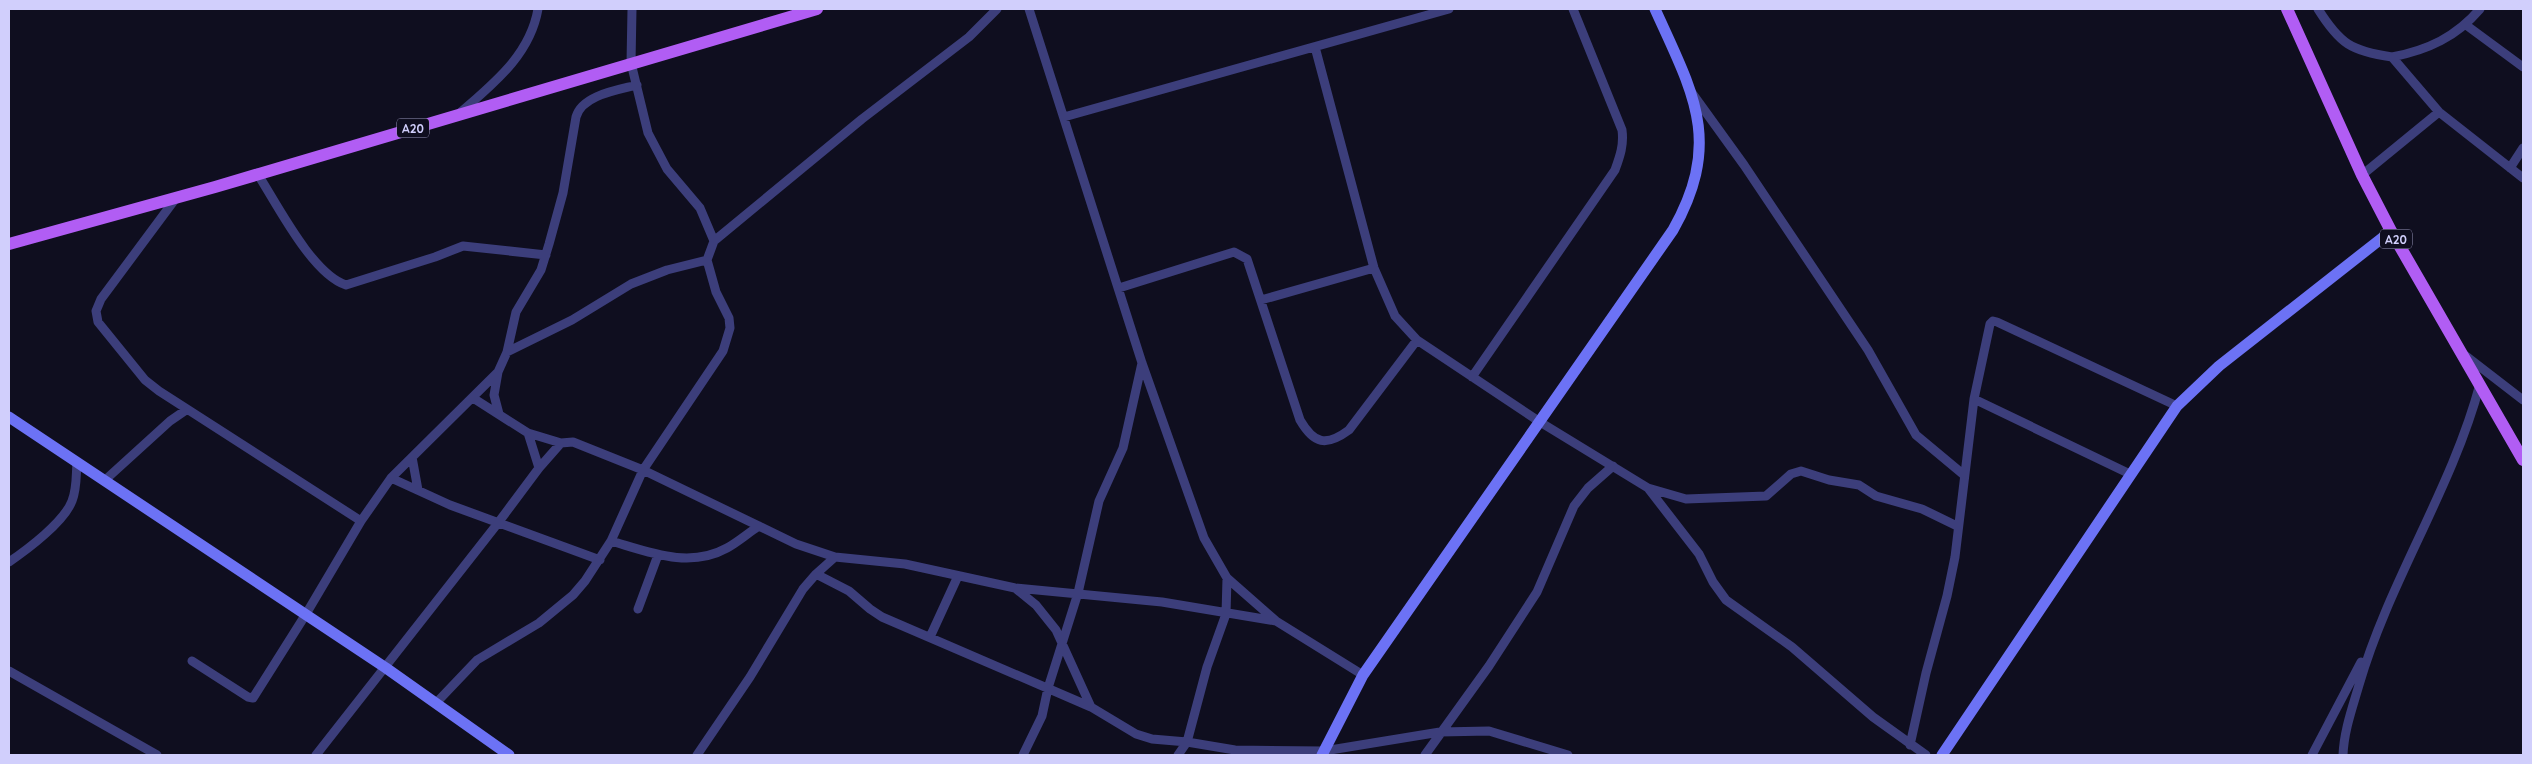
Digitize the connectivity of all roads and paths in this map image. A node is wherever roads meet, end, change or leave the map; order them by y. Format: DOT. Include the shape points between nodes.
graph roads {
  1 [pos="538,9"];
  2 [pos="632,9"];
  3 [pos="817,9"];
  4 [pos="997,9"];
  5 [pos="1029,9"];
  6 [pos="1449,9"];
  7 [pos="1573,9"];
  8 [pos="1655,9"];
  9 [pos="2287,9"];
  10 [pos="2318,9"];
  11 [pos="2480,9"];
  12 [pos="2466,25"];
  13 [pos="1315,46"];
  14 [pos="2392,57"];
  15 [pos="631,64"];
  16 [pos="2523,67"];
  17 [pos="637,85"];
  18 [pos="1692,93"];
  19 [pos="2439,112"];
  20 [pos="458,116"];
  21 [pos="1064,116"];
  22 [pos="2523,148"];
  23 [pos="2510,168"];
  24 [pos="257,174"];
  25 [pos="2362,175"];
  26 [pos="2523,178"];
  27 [pos="176,198"];
  28 [pos="2391,231"];
  29 [pos="714,242"];
  30 [pos="9,244"];
  31 [pos="546,255"];
  32 [pos="707,260"];
  33 [pos="1374,268"];
  34 [pos="1119,288"];
  35 [pos="1261,300"];
  36 [pos="1417,340"];
  37 [pos="507,352"];
  38 [pos="2462,354"];
  39 [pos="1142,363"];
  40 [pos="498,372"];
  41 [pos="1472,376"];
  42 [pos="2480,384"];
  43 [pos="473,398"];
  44 [pos="1974,399"];
  45 [pos="2523,400"];
  46 [pos="2177,406"];
  47 [pos="186,410"];
  48 [pos="499,414"];
  49 [pos="9,417"];
  50 [pos="1540,422"];
  51 [pos="528,433"];
  52 [pos="561,443"];
  53 [pos="412,457"];
  54 [pos="2523,460"];
  55 [pos="77,462"];
  56 [pos="1613,466"];
  57 [pos="539,468"];
  58 [pos="643,470"];
  59 [pos="2130,474"];
  60 [pos="1964,475"];
  61 [pos="391,478"];
  62 [pos="104,481"];
  63 [pos="1648,488"];
  64 [pos="418,490"];
  65 [pos="361,521"];
  66 [pos="498,523"];
  67 [pos="758,526"];
  68 [pos="1957,526"];
  69 [pos="611,540"];
  70 [pos="658,555"];
  71 [pos="835,557"];
  72 [pos="600,560"];
  73 [pos="9,562"];
  74 [pos="816,574"];
  75 [pos="958,576"];
  76 [pos="1227,578"];
  77 [pos="1015,588"];
  78 [pos="1078,593"];
  79 [pos="638,610"];
  80 [pos="306,614"];
  81 [pos="1226,614"];
  82 [pos="1276,621"];
  83 [pos="930,637"];
  84 [pos="1064,643"];
  85 [pos="2370,646"];
  86 [pos="192,661"];
  87 [pos="386,668"];
  88 [pos="9,671"];
  89 [pos="1362,676"];
  90 [pos="1048,688"];
  91 [pos="437,702"];
  92 [pos="1092,707"];
  93 [pos="1440,732"];
  94 [pos="1187,742"];
  95 [pos="1910,744"];
  96 [pos="1323,753"];
  97 [pos="157,755"];
  98 [pos="316,755"];
  99 [pos="509,755"];
  100 [pos="697,755"];
  101 [pos="1023,755"];
  102 [pos="1178,755"];
  103 [pos="1425,755"];
  104 [pos="1568,755"];
  105 [pos="1926,755"];
  106 [pos="1942,755"];
  107 [pos="2312,755"];
  108 [pos="2343,755"];
  1 -- 20 [label="street" via="532,28 510,69"];
  2 -- 15 [label="street"];
  3 -- 15 [label="main road, A20"];
  4 -- 29 [label="street" via="969,37"];
  5 -- 21 [label="street"];
  6 -- 13 [label="street"];
  7 -- 41 [label="street" via="1622,130 1621,154 1615,170"];
  8 -- 18 [label="street"];
  9 -- 25 [label="main road, A20"];
  10 -- 14 [label="street" via="2342,41 2371,53"];
  11 -- 12 [label="street"];
  12 -- 14 [label="street" via="2437,45"];
  12 -- 16 [label="street"];
  13 -- 21 [label="street"];
  13 -- 33 [label="street"];
  14 -- 19 [label="street"];
  15 -- 17 [label="street"];
  15 -- 20 [label="main road, A20"];
  17 -- 29 [label="street" via="648,133 657,153 700,208"];
  17 -- 31 [label="street" via="584,103 577,112 563,193"];
  18 -- 50 [label="street" via="1700,138 1686,208"];
  18 -- 60 [label="street" via="1868,350 1916,435"];
  19 -- 23 [label="street"];
  19 -- 25 [label="street"];
  20 -- 24 [label="main road, A20"];
  21 -- 34 [label="street"];
  22 -- 23 [label="street"];
  23 -- 26 [label="street"];
  24 -- 27 [label="main road, A20"];
  24 -- 31 [label="street" via="313,260 346,285 462,246"];
  25 -- 28 [label="main road, A20"];
  27 -- 30 [label="main road, A20"];
  27 -- 47 [label="street" via="96,311 98,322 145,380"];
  28 -- 38 [label="main road, A20"];
  28 -- 46 [label="street" via="2219,366"];
  29 -- 32 [label="street"];
  31 -- 37 [label="street" via="541,270 516,312"];
  32 -- 37 [label="street" via="667,270 631,284 572,320"];
  32 -- 58 [label="street" via="716,292 729,318 728,339"];
  33 -- 35 [label="street"];
  33 -- 36 [label="street" via="1395,316"];
  34 -- 35 [label="street" via="1234,252 1247,260"];
  34 -- 39 [label="street"];
  35 -- 36 [label="street" via="1300,420 1309,435 1323,441 1335,440 1349,430"];
  36 -- 41 [label="street"];
  37 -- 40 [label="street"];
  38 -- 42 [label="main road, A20"];
  38 -- 45 [label="street"];
  39 -- 76 [label="street" via="1204,538"];
  39 -- 78 [label="street" via="1123,448 1099,501"];
  40 -- 43 [label="street"];
  40 -- 48 [label="street" via="494,395"];
  41 -- 50 [label="street"];
  42 -- 54 [label="main road, A20"];
  42 -- 85 [label="street" via="2453,466"];
  43 -- 48 [label="street"];
  43 -- 53 [label="street"];
  44 -- 46 [label="street" via="1988,328 1993,321"];
  44 -- 59 [label="street"];
  44 -- 60 [label="street"];
  46 -- 59 [label="street"];
  47 -- 62 [label="street"];
  47 -- 65 [label="street"];
  48 -- 51 [label="street"];
  49 -- 55 [label="street"];
  50 -- 56 [label="street"];
  50 -- 89 [label="street"];
  51 -- 52 [label="street"];
  51 -- 57 [label="street"];
  52 -- 57 [label="street"];
  52 -- 58 [label="street" via="574,442"];
  53 -- 61 [label="street"];
  53 -- 64 [label="street"];
  55 -- 62 [label="street"];
  55 -- 73 [label="street" via="72,502 59,519"];
  56 -- 63 [label="street"];
  56 -- 93 [label="street" via="1588,488 1574,506 1536,592 1489,666"];
  57 -- 66 [label="street"];
  58 -- 67 [label="street"];
  58 -- 69 [label="street"];
  59 -- 106 [label="street"];
  60 -- 68 [label="street"];
  61 -- 64 [label="street"];
  61 -- 65 [label="street"];
  62 -- 80 [label="street"];
  63 -- 68 [label="street" via="1686,499 1766,496 1792,474 1801,472 1859,485 1876,496 1922,509"];
  63 -- 95 [label="street" via="1699,554 1726,600 1792,647 1873,717"];
  64 -- 66 [label="street"];
  65 -- 80 [label="street"];
  66 -- 72 [label="street"];
  66 -- 87 [label="street"];
  67 -- 70 [label="street" via="727,548 712,554 686,559"];
  67 -- 71 [label="street" via="796,544"];
  68 -- 95 [label="street" via="1947,596"];
  69 -- 70 [label="street"];
  69 -- 72 [label="street"];
  70 -- 79 [label="street"];
  71 -- 74 [label="street"];
  71 -- 75 [label="street" via="905,564"];
  72 -- 91 [label="street" via="573,595 539,623 477,660"];
  74 -- 83 [label="street" via="849,591 882,617"];
  74 -- 100 [label="street" via="803,589 750,677"];
  75 -- 77 [label="street"];
  75 -- 83 [label="street"];
  76 -- 81 [label="street"];
  76 -- 82 [label="street"];
  77 -- 78 [label="street"];
  77 -- 84 [label="street" via="1046,615"];
  78 -- 81 [label="street" via="1162,602"];
  78 -- 84 [label="street"];
  80 -- 86 [label="street" via="253,698"];
  80 -- 87 [label="street"];
  81 -- 82 [label="street"];
  81 -- 94 [label="street" via="1207,667"];
  82 -- 89 [label="street"];
  83 -- 90 [label="street"];
  84 -- 90 [label="street"];
  84 -- 92 [label="street"];
  85 -- 107 [label="street"];
  85 -- 108 [label="street" via="2344,736"];
  87 -- 91 [label="street"];
  87 -- 98 [label="street"];
  88 -- 97 [label="street"];
  89 -- 96 [label="street"];
  90 -- 92 [label="street"];
  90 -- 101 [label="street" via="1042,716"];
  91 -- 99 [label="street"];
  92 -- 94 [label="street" via="1136,734"];
  93 -- 96 [label="street"];
  93 -- 103 [label="street"];
  93 -- 104 [label="street" via="1501,733"];
  94 -- 96 [label="street" via="1235,750"];
  94 -- 102 [label="street"];
  95 -- 105 [label="street"];
}
